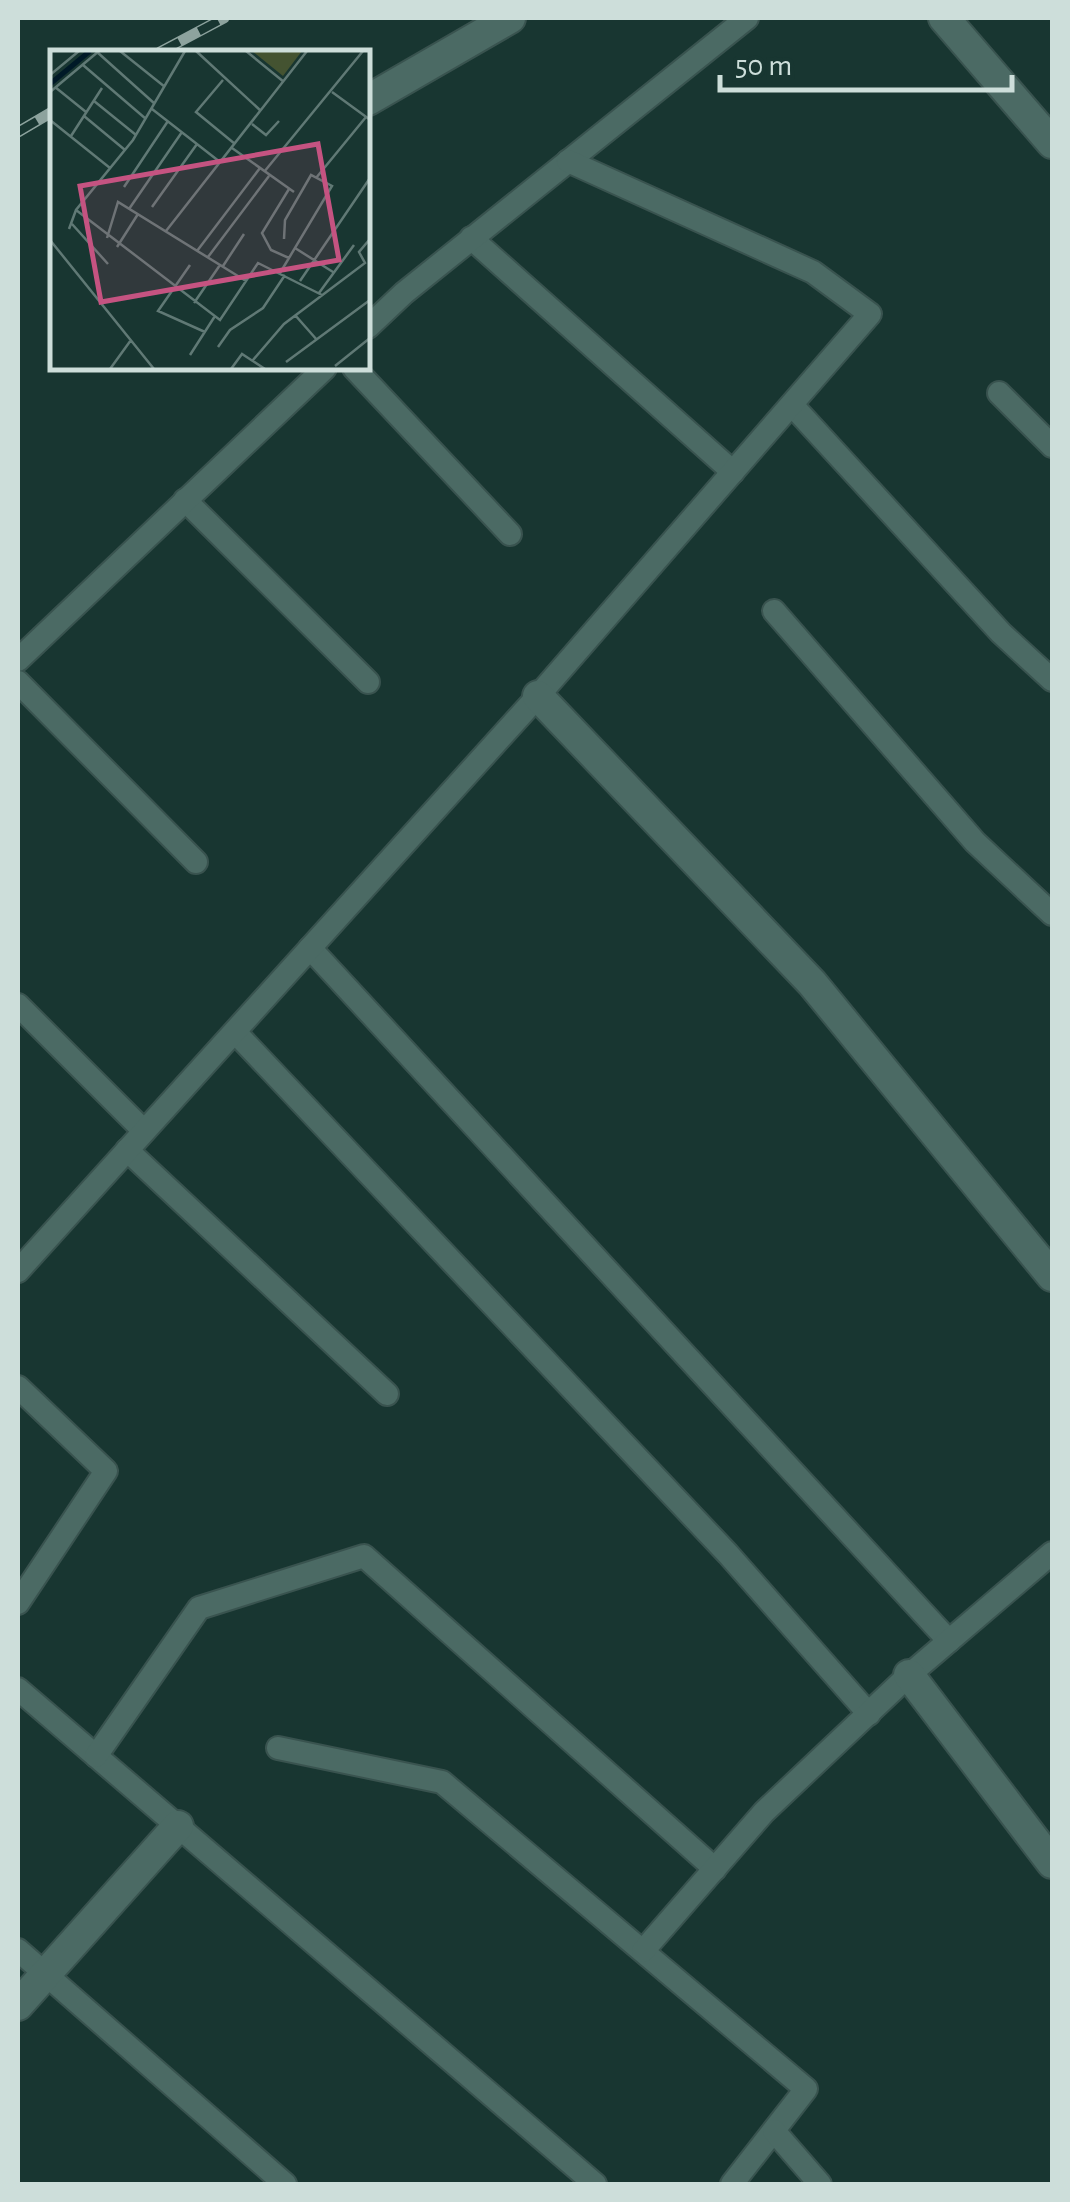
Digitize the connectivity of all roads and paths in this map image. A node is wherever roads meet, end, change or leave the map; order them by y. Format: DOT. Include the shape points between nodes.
graph roads {
  1 [pos="510,18"];
  2 [pos="747,18"];
  3 [pos="944,18"];
  4 [pos="370,99"];
  5 [pos="1052,143"];
  6 [pos="568,162"];
  7 [pos="471,238"];
  8 [pos="370,325"];
  9 [pos="323,370"];
  10 [pos="356,370"];
  11 [pos="999,393"];
  12 [pos="792,404"];
  13 [pos="1052,446"];
  14 [pos="733,472"];
  15 [pos="186,500"];
  16 [pos="510,534"];
  17 [pos="774,611"];
  18 [pos="18,660"];
  19 [pos="1052,680"];
  20 [pos="18,682"];
  21 [pos="368,682"];
  22 [pos="538,696"];
  23 [pos="196,862"];
  24 [pos="1052,914"];
  25 [pos="310,948"];
  26 [pos="18,1005"];
  27 [pos="234,1032"];
  28 [pos="144,1131"];
  29 [pos="127,1150"];
  30 [pos="18,1271"];
  31 [pos="1052,1276"];
  32 [pos="18,1387"];
  33 [pos="387,1394"];
  34 [pos="1052,1553"];
  35 [pos="18,1604"];
  36 [pos="949,1641"];
  37 [pos="909,1675"];
  38 [pos="18,1689"];
  39 [pos="869,1714"];
  40 [pos="278,1748"];
  41 [pos="96,1756"];
  42 [pos="178,1826"];
  43 [pos="1052,1862"];
  44 [pos="715,1869"];
  45 [pos="18,1950"];
  46 [pos="644,1951"];
  47 [pos="45,1974"];
  48 [pos="18,2005"];
  49 [pos="774,2131"];
  50 [pos="285,2184"];
  51 [pos="595,2184"];
  52 [pos="732,2184"];
  53 [pos="820,2184"];
  1 -- 4 [label="street"];
  2 -- 6 [label="lane"];
  3 -- 5 [label="street"];
  6 -- 7 [label="lane"];
  6 -- 12 [label="lane" via="813,272 870,314"];
  7 -- 8 [label="lane"];
  7 -- 14 [label="lane"];
  9 -- 15 [label="lane"];
  10 -- 16 [label="lane"];
  11 -- 13 [label="lane"];
  12 -- 14 [label="lane"];
  12 -- 19 [label="lane"];
  14 -- 22 [label="lane"];
  15 -- 18 [label="lane"];
  15 -- 21 [label="lane"];
  17 -- 24 [label="lane" via="976,842"];
  20 -- 23 [label="lane"];
  22 -- 25 [label="lane"];
  22 -- 31 [label="street" via="812,984"];
  25 -- 27 [label="lane"];
  25 -- 36 [label="lane"];
  26 -- 28 [label="lane"];
  27 -- 28 [label="lane"];
  27 -- 39 [label="lane" via="728,1554"];
  28 -- 29 [label="lane"];
  29 -- 30 [label="lane"];
  29 -- 33 [label="lane"];
  32 -- 35 [label="lane" via="106,1471"];
  34 -- 36 [label="lane"];
  36 -- 37 [label="lane"];
  37 -- 39 [label="lane"];
  37 -- 43 [label="street"];
  38 -- 41 [label="lane"];
  39 -- 44 [label="lane" via="764,1812"];
  40 -- 46 [label="lane" via="442,1782"];
  41 -- 42 [label="lane"];
  41 -- 44 [label="lane" via="199,1608 364,1556"];
  42 -- 47 [label="street"];
  42 -- 51 [label="lane"];
  44 -- 46 [label="lane"];
  45 -- 47 [label="lane"];
  46 -- 49 [label="lane" via="806,2089"];
  47 -- 48 [label="street"];
  47 -- 50 [label="lane"];
  49 -- 52 [label="lane"];
  49 -- 53 [label="lane"];
}
